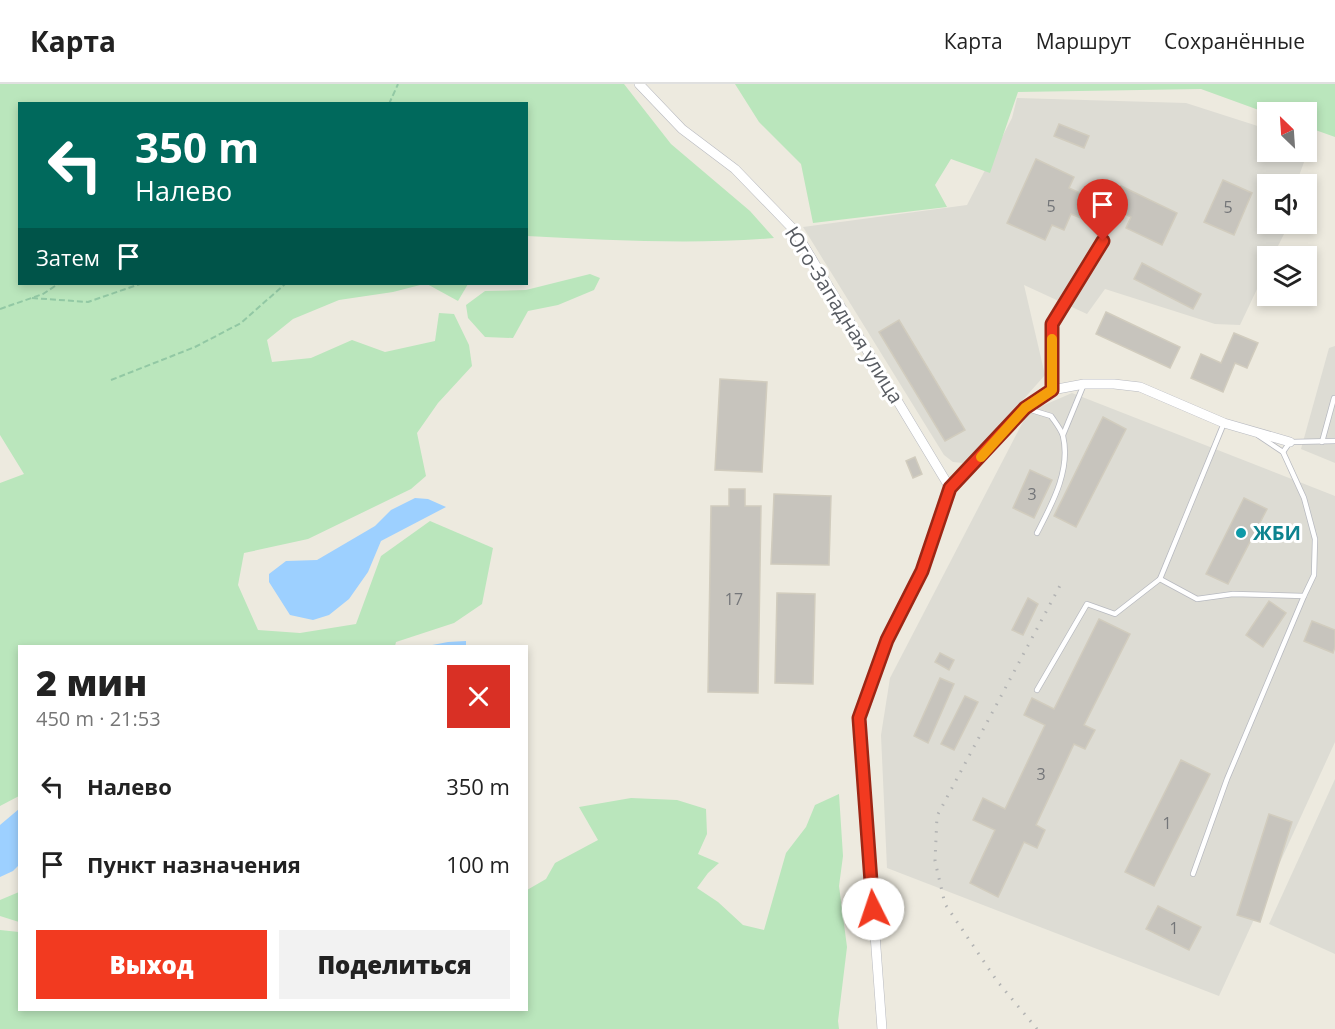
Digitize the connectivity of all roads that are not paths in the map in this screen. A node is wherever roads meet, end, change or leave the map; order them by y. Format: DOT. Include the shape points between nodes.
graph roads {
  1 [pos="639,84"];
  2 [pos="1103,241"];
  3 [pos="1084,384"];
  4 [pos="1052,390"];
  5 [pos="1334,398"];
  6 [pos="1025,408"];
  7 [pos="1224,423"];
  8 [pos="1253,432"];
  9 [pos="1063,435"];
  10 [pos="1335,441"];
  11 [pos="1290,442"];
  12 [pos="1322,442"];
  13 [pos="1283,452"];
  14 [pos="950,488"];
  15 [pos="1037,533"];
  16 [pos="1160,579"];
  17 [pos="1304,596"];
  18 [pos="1037,690"];
  19 [pos="1193,874"];
  20 [pos="882,1029"];
  1 -- 14 [label="street, Юго-Западная улица" via="682,129 735,170 795,231"];
  2 -- 4 [label="lane" via="1052,324"];
  3 -- 4 [label="street"];
  3 -- 7 [label="street" via="1140,387"];
  3 -- 9 [label="lane"];
  4 -- 6 [label="street"];
  5 -- 12 [label="lane"];
  6 -- 9 [label="lane" via="1051,416"];
  6 -- 14 [label="street"];
  7 -- 8 [label="street"];
  7 -- 16 [label="lane"];
  8 -- 11 [label="street"];
  8 -- 13 [label="lane"];
  9 -- 15 [label="lane" via="1064,469"];
  10 -- 12 [label="lane"];
  11 -- 12 [label="lane"];
  11 -- 13 [label="lane"];
  13 -- 17 [label="lane" via="1304,498 1315,538 1314,575"];
  14 -- 20 [label="street" via="922,571 887,640 859,718"];
  16 -- 17 [label="lane" via="1197,599 1233,594"];
  16 -- 18 [label="lane" via="1115,614 1087,604"];
  17 -- 19 [label="lane" via="1227,779"];
}
